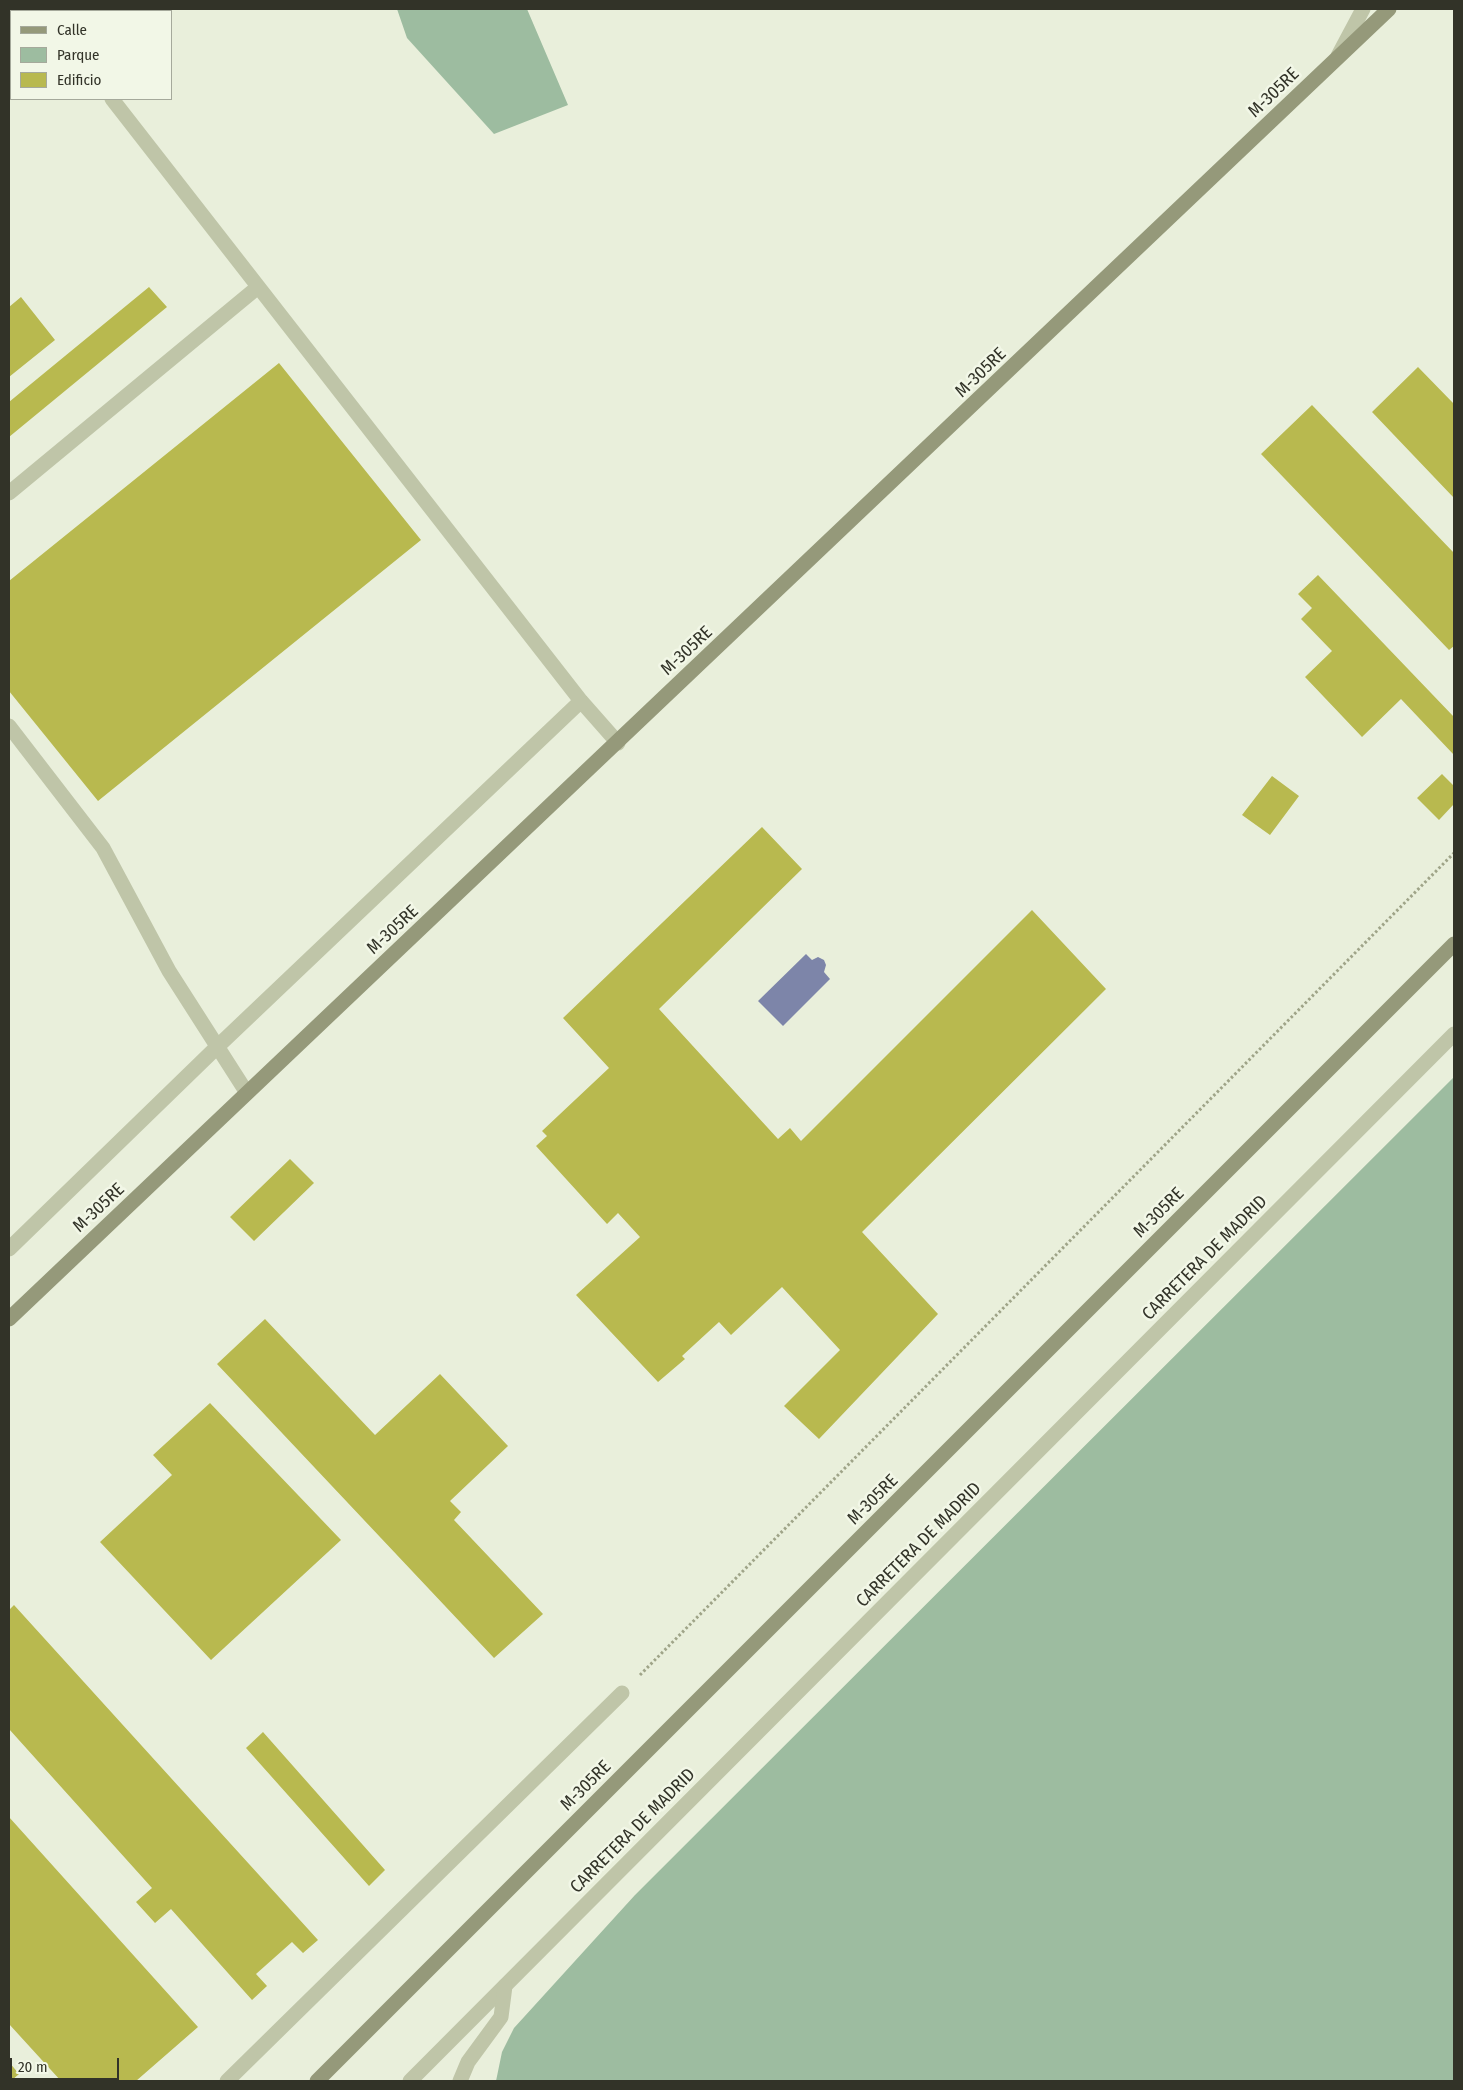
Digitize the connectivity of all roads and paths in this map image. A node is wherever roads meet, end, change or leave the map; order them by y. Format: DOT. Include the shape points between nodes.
graph roads {
  1 [pos="1363,9"];
  2 [pos="1389,9"];
  3 [pos="1337,59"];
  4 [pos="113,100"];
  5 [pos="258,287"];
  6 [pos="9,493"];
  7 [pos="581,701"];
  8 [pos="9,726"];
  9 [pos="618,742"];
  10 [pos="1454,853"];
  11 [pos="1454,944"];
  12 [pos="1454,1034"];
  13 [pos="217,1047"];
  14 [pos="247,1093"];
  15 [pos="9,1249"];
  16 [pos="9,1319"];
  17 [pos="622,1693"];
  18 [pos="505,1986"];
  19 [pos="228,2081"];
  20 [pos="317,2081"];
  21 [pos="410,2081"];
  22 [pos="460,2081"];
  1 -- 3 [label="street"];
  2 -- 3 [label="main road, M-305RE"];
  3 -- 9 [label="main road, M-305RE"];
  4 -- 5 [label="street"];
  5 -- 6 [label="street"];
  5 -- 7 [label="street"];
  7 -- 9 [label="street"];
  7 -- 13 [label="street"];
  8 -- 13 [label="street" via="103,848 169,971"];
  9 -- 14 [label="main road, M-305RE"];
  10 -- 17 [label="path"];
  11 -- 20 [label="main road, M-305RE"];
  12 -- 18 [label="street, CARRETERA DE MADRID"];
  13 -- 14 [label="street"];
  13 -- 15 [label="street"];
  14 -- 16 [label="main road, M-305RE"];
  17 -- 19 [label="street"];
  18 -- 21 [label="street, CARRETERA DE MADRID"];
  18 -- 22 [label="street" via="501,2018 481,2042"];
}
